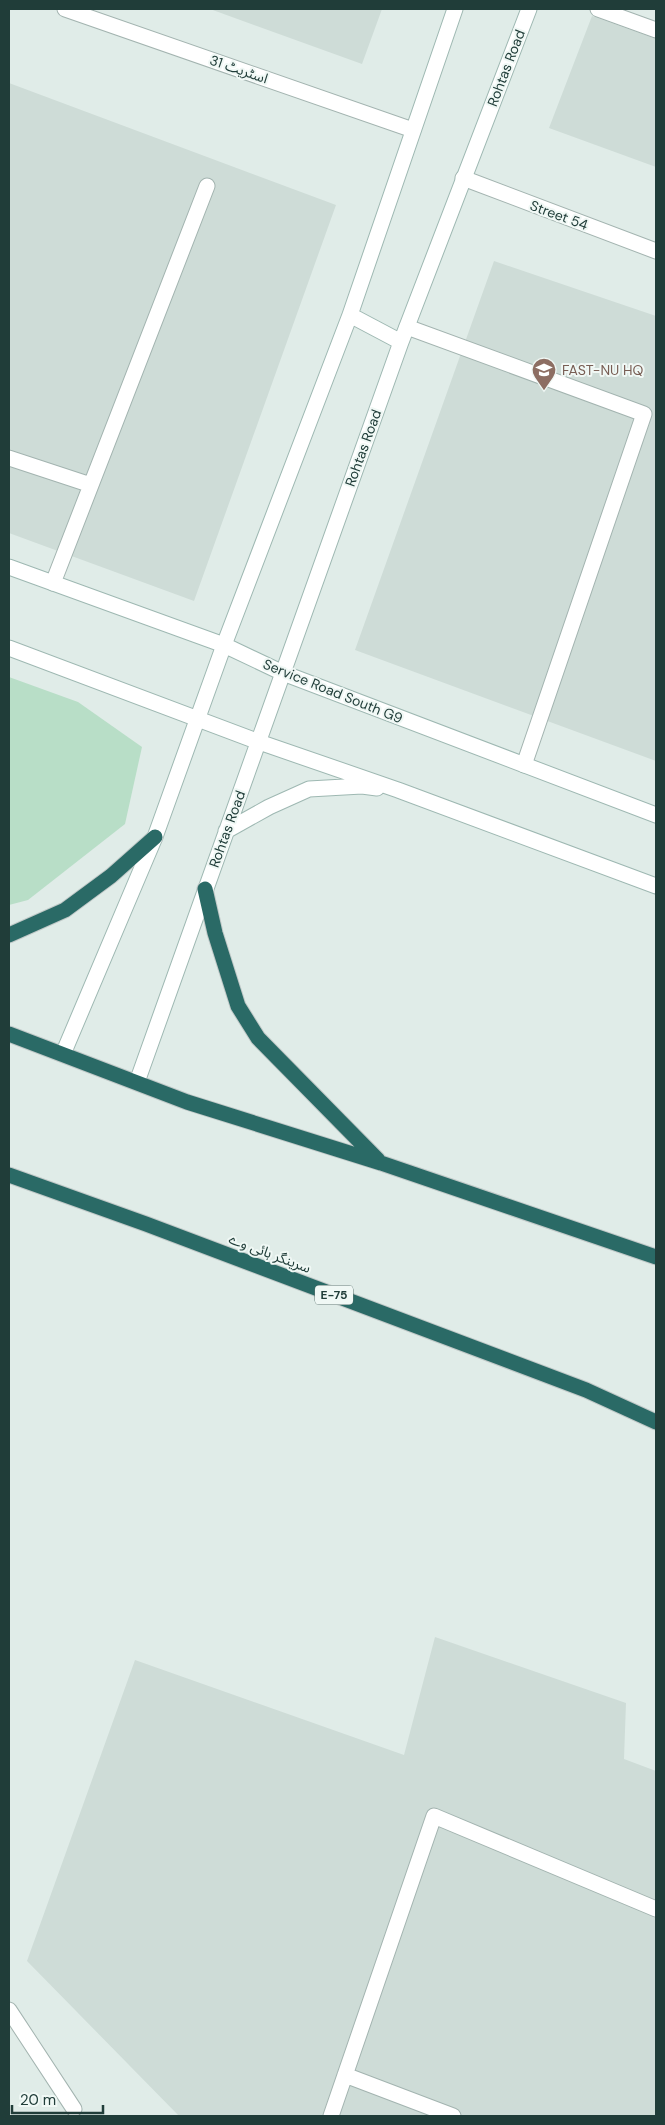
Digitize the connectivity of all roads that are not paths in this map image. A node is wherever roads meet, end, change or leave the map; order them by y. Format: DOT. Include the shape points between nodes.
graph roads {
  1 [pos="65,9"];
  2 [pos="455,9"];
  3 [pos="529,9"];
  4 [pos="598,9"];
  5 [pos="656,30"];
  6 [pos="412,130"];
  7 [pos="463,178"];
  8 [pos="207,186"];
  9 [pos="656,251"];
  10 [pos="350,315"];
  11 [pos="407,327"];
  12 [pos="401,342"];
  13 [pos="9,458"];
  14 [pos="91,485"];
  15 [pos="9,567"];
  16 [pos="53,583"];
  17 [pos="224,645"];
  18 [pos="9,648"];
  19 [pos="283,673"];
  20 [pos="198,719"];
  21 [pos="259,742"];
  22 [pos="524,765"];
  23 [pos="398,790"];
  24 [pos="656,815"];
  25 [pos="226,831"];
  26 [pos="155,837"];
  27 [pos="656,886"];
  28 [pos="205,889"];
  29 [pos="9,935"];
  30 [pos="9,1034"];
  31 [pos="63,1054"];
  32 [pos="137,1082"];
  33 [pos="381,1163"];
  34 [pos="9,1175"];
  35 [pos="656,1256"];
  36 [pos="656,1422"];
  37 [pos="656,1909"];
  38 [pos="9,2010"];
  39 [pos="345,2075"];
  40 [pos="74,2109"];
  41 [pos="330,2116"];
  42 [pos="453,2116"];
  1 -- 6 [label="main road, اسٹریٹ 31"];
  2 -- 6 [label="main road"];
  3 -- 7 [label="main road, Rohtas Road"];
  4 -- 5 [label="main road"];
  6 -- 10 [label="main road"];
  7 -- 9 [label="main road, Street 54"];
  7 -- 11 [label="main road, Rohtas Road"];
  8 -- 14 [label="main road"];
  10 -- 12 [label="main road"];
  10 -- 17 [label="main road"];
  11 -- 12 [label="main road, Rohtas Road"];
  11 -- 22 [label="main road" via="644,414"];
  12 -- 19 [label="main road, Rohtas Road"];
  13 -- 14 [label="main road"];
  14 -- 16 [label="main road"];
  15 -- 16 [label="main road, Service Road South G9"];
  16 -- 17 [label="main road, Service Road South G9"];
  17 -- 19 [label="main road, Service Road South G9"];
  17 -- 20 [label="main road"];
  18 -- 20 [label="main road"];
  19 -- 21 [label="main road, Rohtas Road"];
  19 -- 22 [label="main road, Service Road South G9"];
  20 -- 21 [label="main road"];
  20 -- 26 [label="main road"];
  21 -- 23 [label="main road"];
  21 -- 25 [label="main road, Rohtas Road"];
  22 -- 24 [label="main road, Service Road South G9"];
  23 -- 25 [label="main road" via="362,786 309,789"];
  23 -- 27 [label="main road"];
  25 -- 28 [label="main road, Rohtas Road"];
  26 -- 29 [label="highway" via="66,910"];
  26 -- 31 [label="main road"];
  28 -- 32 [label="main road, Rohtas Road"];
  28 -- 33 [label="highway" via="238,1006 258,1038"];
  30 -- 31 [label="highway"];
  31 -- 32 [label="highway"];
  32 -- 33 [label="highway" via="187,1102"];
  33 -- 35 [label="highway"];
  34 -- 36 [label="highway, سرینگر ہائی وے / E-75" via="577,1386"];
  37 -- 39 [label="main road" via="434,1816"];
  38 -- 40 [label="main road"];
  39 -- 41 [label="main road"];
  39 -- 42 [label="main road"];
}
